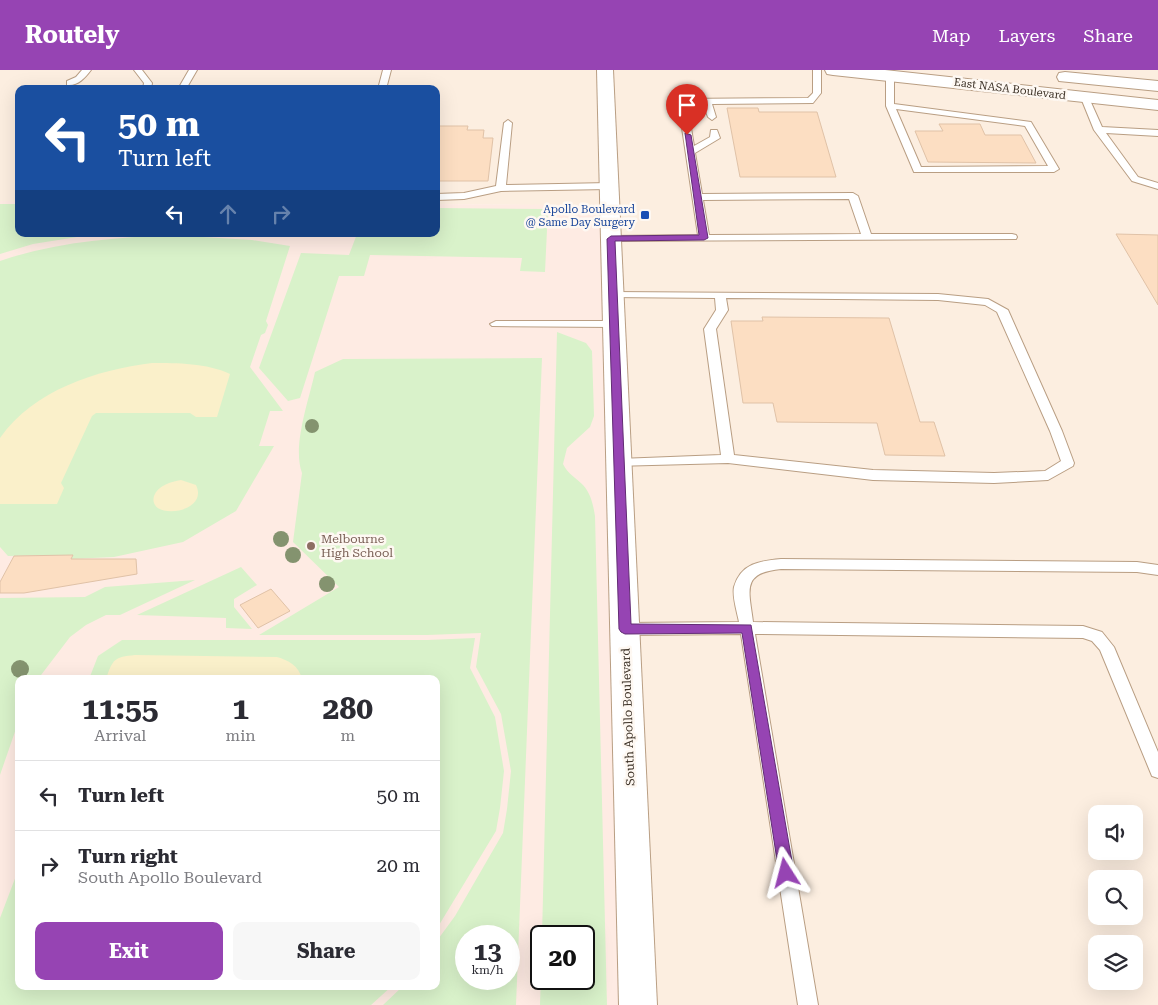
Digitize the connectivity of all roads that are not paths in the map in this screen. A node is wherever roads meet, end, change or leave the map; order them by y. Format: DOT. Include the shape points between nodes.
graph roads {
  1 [pos="87,70"];
  2 [pos="138,70"];
  3 [pos="193,70"];
  4 [pos="387,70"];
  5 [pos="605,70"];
  6 [pos="817,70"];
  7 [pos="833,70"];
  8 [pos="890,72"];
  9 [pos="1050,76"];
  10 [pos="70,83"];
  11 [pos="148,85"];
  12 [pos="184,85"];
  13 [pos="383,85"];
  14 [pos="1158,86"];
  15 [pos="1085,98"];
  16 [pos="707,101"];
  17 [pos="1158,105"];
  18 [pos="890,106"];
  19 [pos="712,117"];
  20 [pos="508,123"];
  21 [pos="1099,130"];
  22 [pos="714,132"];
  23 [pos="1158,134"];
  24 [pos="690,152"];
  25 [pos="609,186"];
  26 [pos="1158,186"];
  27 [pos="501,188"];
  28 [pos="440,197"];
  29 [pos="697,197"];
  30 [pos="867,237"];
  31 [pos="1012,237"];
  32 [pos="704,238"];
  33 [pos="611,239"];
  34 [pos="613,295"];
  35 [pos="720,295"];
  36 [pos="496,324"];
  37 [pos="614,324"];
  38 [pos="728,459"];
  39 [pos="619,463"];
  40 [pos="1158,570"];
  41 [pos="747,628"];
  42 [pos="625,629"];
  43 [pos="1158,771"];
  44 [pos="638,1005"];
  45 [pos="808,1005"];
  1 -- 10 [label="lane"];
  2 -- 11 [label="lane"];
  3 -- 12 [label="lane"];
  4 -- 13 [label="lane"];
  5 -- 25 [label="street, South Apollo Boulevard"];
  6 -- 16 [label="lane" via="818,93 810,101"];
  7 -- 8 [label="street, East NASA Boulevard"];
  8 -- 15 [label="street, East NASA Boulevard"];
  8 -- 18 [label="lane"];
  9 -- 14 [label="street, East NASA Boulevard"];
  15 -- 17 [label="street, East NASA Boulevard"];
  15 -- 21 [label="lane"];
  16 -- 19 [label="lane"];
  16 -- 24 [label="lane" via="682,101"];
  18 -- 18 [label="lane" via="917,170 1054,169 1028,124"];
  20 -- 27 [label="lane"];
  21 -- 23 [label="lane"];
  21 -- 26 [label="lane" via="1135,179"];
  22 -- 24 [label="lane" via="715,138"];
  24 -- 29 [label="lane"];
  25 -- 27 [label="lane"];
  25 -- 33 [label="street, South Apollo Boulevard"];
  27 -- 28 [label="lane" via="464,196"];
  29 -- 30 [label="lane" via="853,196"];
  29 -- 32 [label="lane"];
  30 -- 31 [label="lane"];
  30 -- 32 [label="lane"];
  32 -- 33 [label="lane"];
  33 -- 34 [label="street, South Apollo Boulevard"];
  34 -- 35 [label="lane"];
  34 -- 37 [label="street, South Apollo Boulevard"];
  35 -- 38 [label="lane" via="722,310 710,330"];
  35 -- 38 [label="lane" via="938,297 988,302 1002,310 1068,463 1048,474 994,478 872,475"];
  36 -- 37 [label="lane"];
  37 -- 39 [label="street, South Apollo Boulevard"];
  38 -- 39 [label="lane"];
  39 -- 42 [label="street, South Apollo Boulevard"];
  40 -- 41 [label="lane" via="1137,567 759,566 740,588"];
  41 -- 42 [label="lane"];
  41 -- 43 [label="lane" via="1083,632 1097,636 1106,647"];
  41 -- 45 [label="lane"];
  42 -- 44 [label="street, South Apollo Boulevard"];
}
